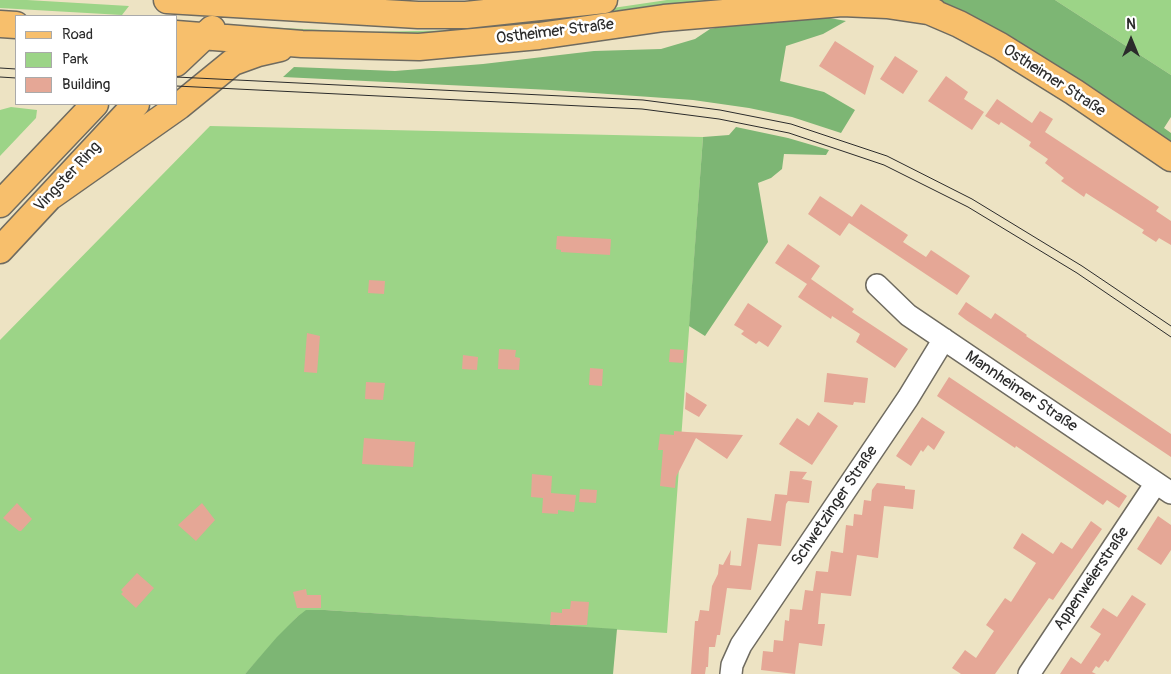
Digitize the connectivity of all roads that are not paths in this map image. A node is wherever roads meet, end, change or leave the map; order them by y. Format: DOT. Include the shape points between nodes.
graph roads {
  1 [pos="167,0"];
  2 [pos="604,0"];
  3 [pos="900,0"];
  4 [pos="239,3"];
  5 [pos="814,3"];
  6 [pos="188,7"];
  7 [pos="934,12"];
  8 [pos="0,24"];
  9 [pos="15,25"];
  10 [pos="178,34"];
  11 [pos="204,36"];
  12 [pos="302,44"];
  13 [pos="178,61"];
  14 [pos="93,105"];
  15 [pos="135,105"];
  16 [pos="75,115"];
  17 [pos="1171,158"];
  18 [pos="51,196"];
  19 [pos="0,204"];
  20 [pos="0,250"];
  21 [pos="877,285"];
  22 [pos="944,339"];
  23 [pos="1163,488"];
  24 [pos="731,674"];
  25 [pos="1029,674"];
  1 -- 6 [label="main road, Ostheimer Straße"];
  2 -- 4 [label="main road, Ostheimer Straße" via="466,15 418,16"];
  3 -- 7 [label="main road, Ostheimer Straße"];
  4 -- 6 [label="main road, Ostheimer Straße"];
  4 -- 11 [label="main road"];
  5 -- 7 [label="main road, Ostheimer Straße" via="887,5"];
  5 -- 12 [label="main road, Ostheimer Straße" via="419,47"];
  7 -- 17 [label="main road, Ostheimer Straße" via="1000,46"];
  8 -- 9 [label="main road"];
  10 -- 11 [label="main road, Ostheimer Straße"];
  11 -- 12 [label="main road, Ostheimer Straße"];
  11 -- 13 [label="main road"];
  12 -- 18 [label="main road" via="233,62 179,106"];
  14 -- 16 [label="main road, Vingster Ring"];
  15 -- 18 [label="main road, Vingster Ring"];
  16 -- 19 [label="main road, Vingster Ring"];
  18 -- 20 [label="main road, Vingster Ring"];
  21 -- 22 [label="street, Mannheimer Straße" via="908,315"];
  22 -- 23 [label="street, Mannheimer Straße"];
  22 -- 24 [label="street, Schwetzinger Straße" via="908,398 741,645"];
  23 -- 25 [label="street, Appenweierstraße"];
}
